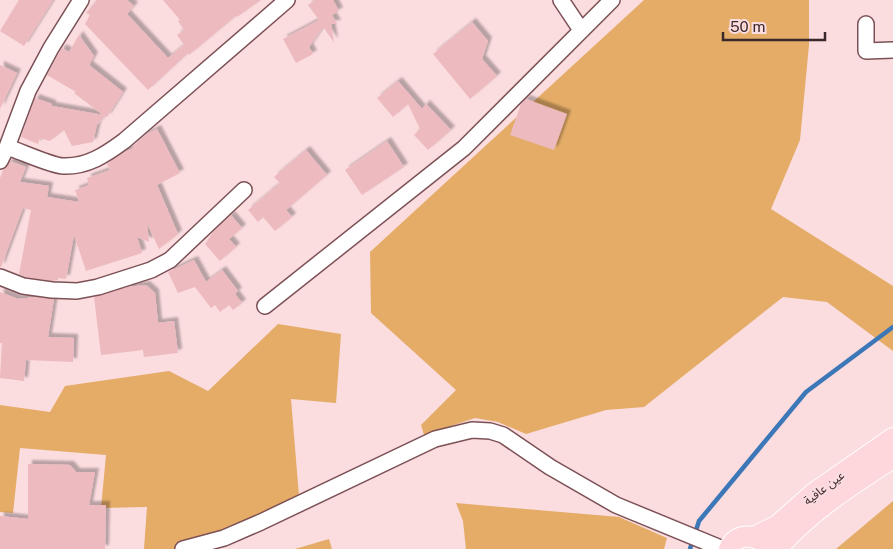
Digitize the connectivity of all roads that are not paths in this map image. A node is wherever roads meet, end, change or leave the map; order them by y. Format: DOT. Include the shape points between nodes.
graph roads {
  1 [pos="82,0"];
  2 [pos="287,0"];
  3 [pos="561,0"];
  4 [pos="612,0"];
  5 [pos="866,24"];
  6 [pos="581,30"];
  7 [pos="893,50"];
  8 [pos="2,154"];
  9 [pos="244,190"];
  10 [pos="0,277"];
  11 [pos="264,306"];
  12 [pos="893,438"];
  13 [pos="893,458"];
  14 [pos="761,543"];
  15 [pos="183,549"];
  16 [pos="723,549"];
  17 [pos="728,549"];
  18 [pos="777,549"];
  1 -- 8 [label="street" via="28,91"];
  2 -- 8 [label="street" via="104,156 86,164 62,167"];
  3 -- 6 [label="street"];
  4 -- 6 [label="street"];
  5 -- 7 [label="street" via="866,51"];
  6 -- 11 [label="street" via="464,148"];
  9 -- 10 [label="street" via="170,260 151,270 77,291 23,286"];
  12 -- 14 [label="main road, عين عافية" via="814,493"];
  13 -- 18 [label="main road, عين عافية" via="810,516"];
  14 -- 17 [label="main road, عين عافية" via="743,536"];
  15 -- 16 [label="street" via="224,538 261,522 435,438 472,430 503,435 616,505"];
}
